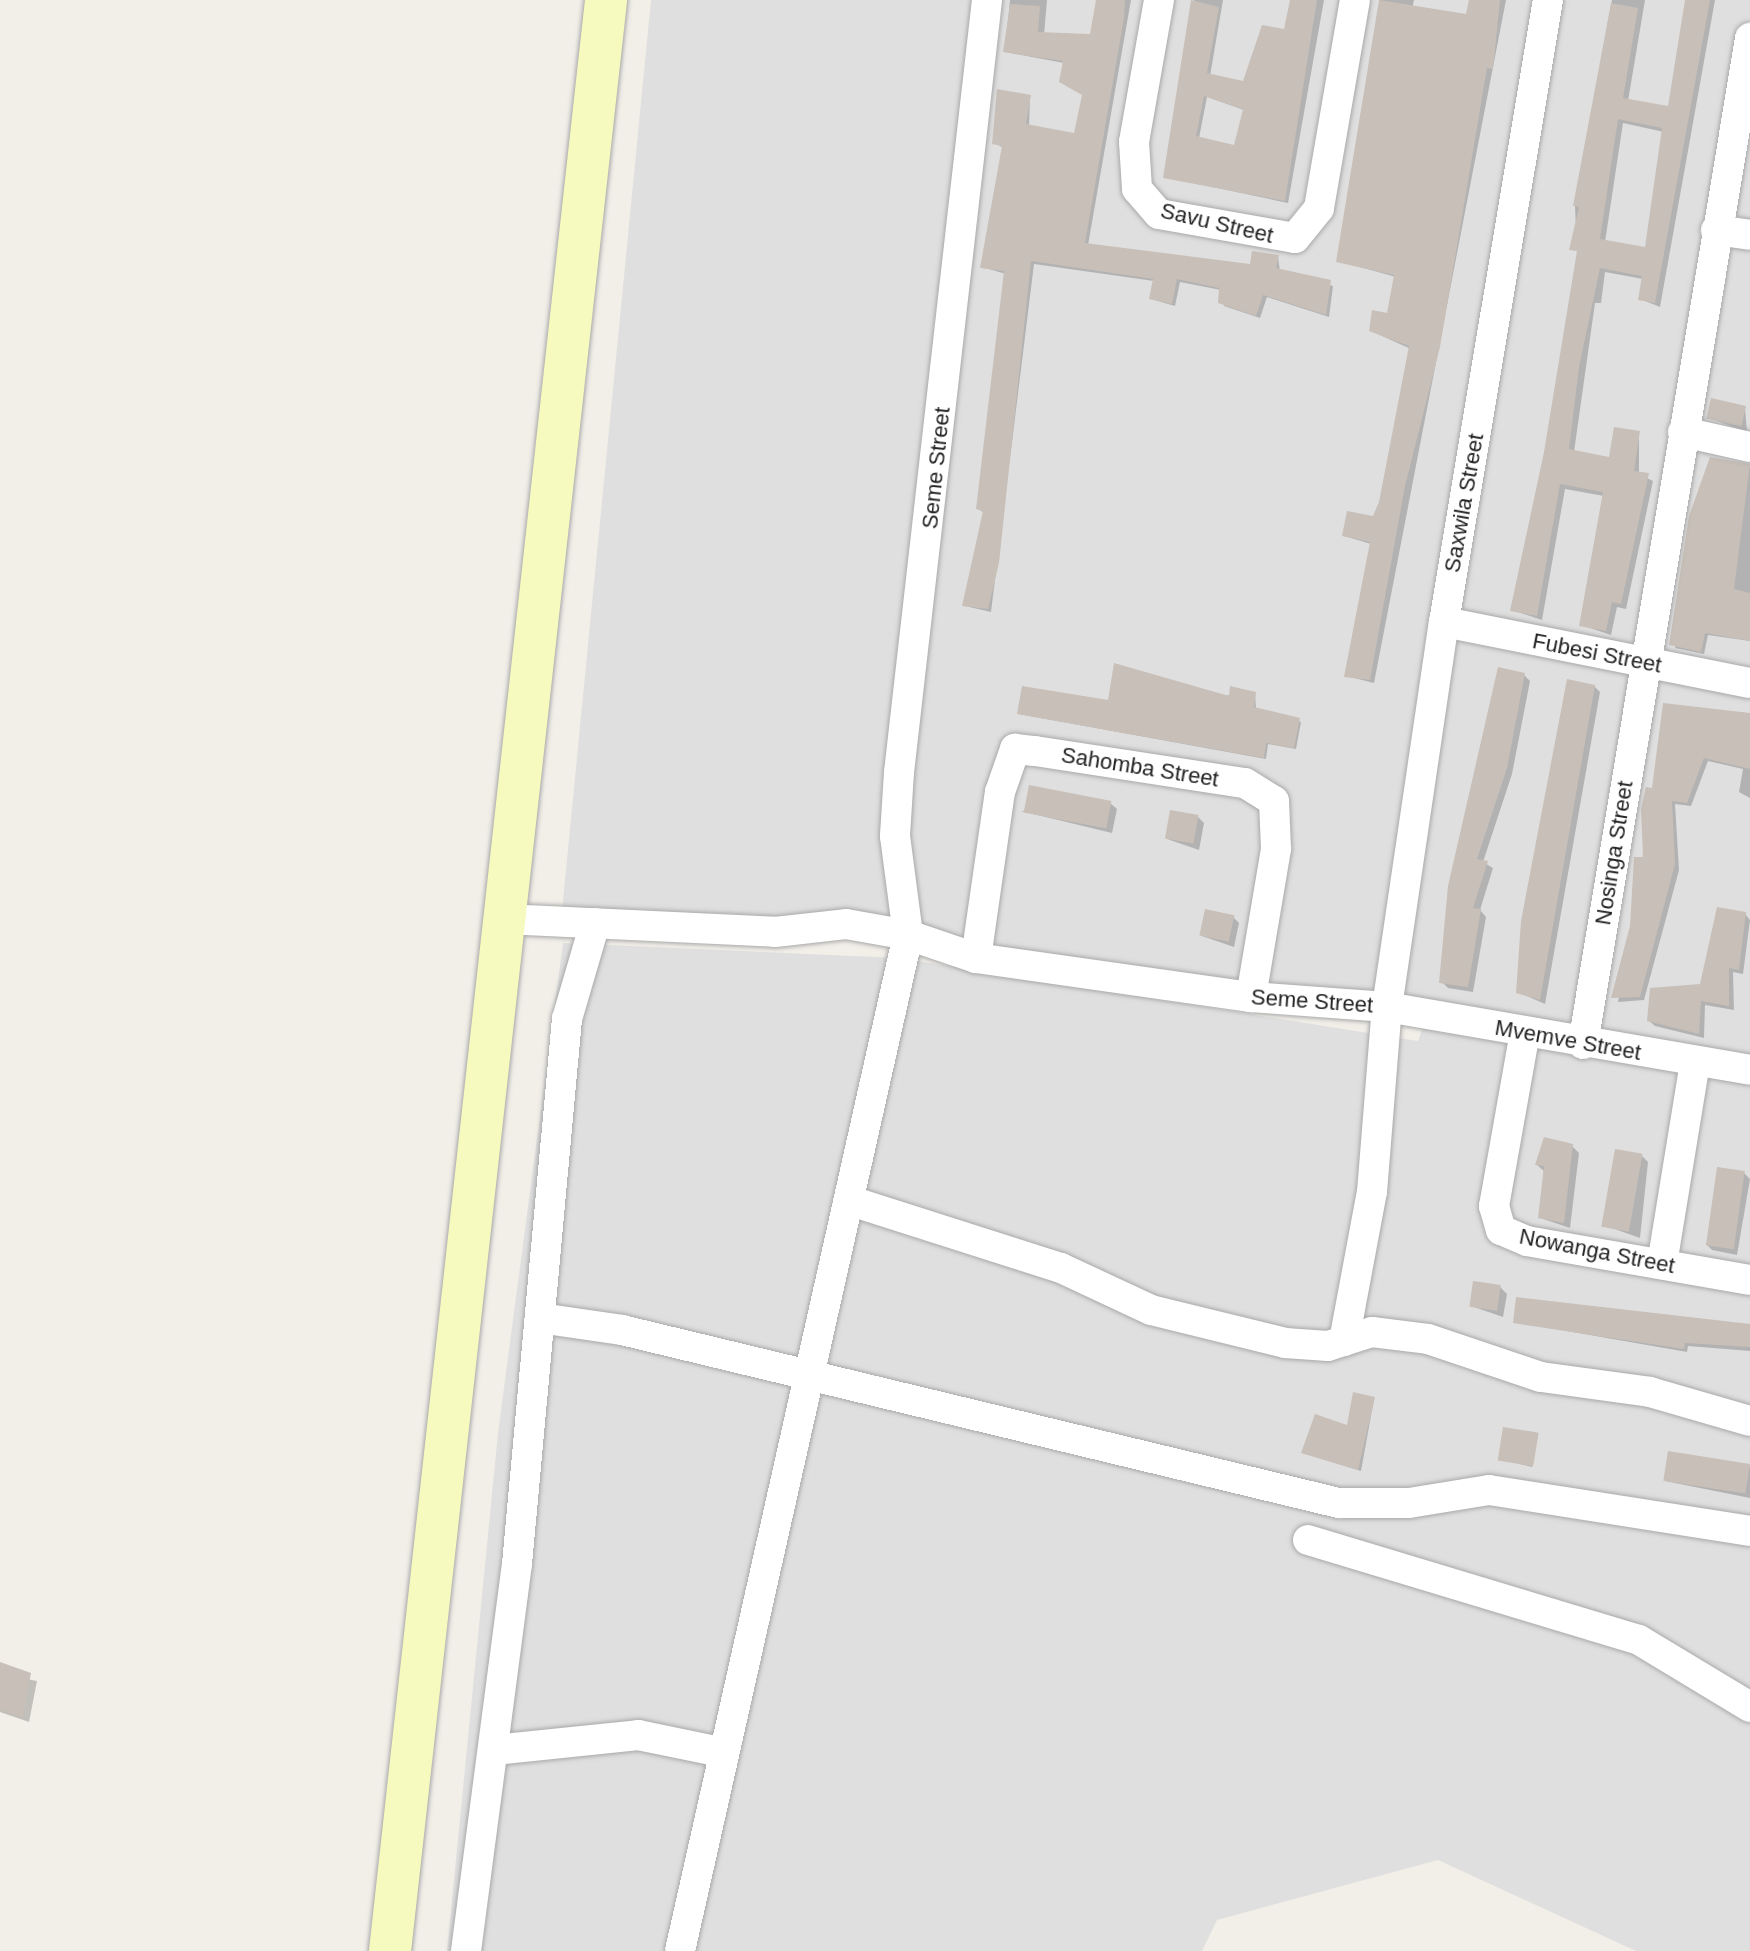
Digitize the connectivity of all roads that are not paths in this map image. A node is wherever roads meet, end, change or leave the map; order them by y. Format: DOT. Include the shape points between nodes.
graph roads {
  1 [pos="606,0"];
  2 [pos="987,0"];
  3 [pos="1159,0"];
  4 [pos="1355,0"];
  5 [pos="1548,0"];
  6 [pos="1750,38"];
  7 [pos="1716,230"];
  8 [pos="1750,235"];
  9 [pos="1683,432"];
  10 [pos="1750,447"];
  11 [pos="1444,622"];
  12 [pos="1645,662"];
  13 [pos="1750,683"];
  14 [pos="504,919"];
  15 [pos="595,923"];
  16 [pos="908,935"];
  17 [pos="976,958"];
  18 [pos="1251,997"];
  19 [pos="1387,1007"];
  20 [pos="1525,1032"];
  21 [pos="1583,1044"];
  22 [pos="1695,1062"];
  23 [pos="1750,1070"];
  24 [pos="851,1201"];
  25 [pos="1662,1264"];
  26 [pos="1750,1280"];
  27 [pos="540,1318"];
  28 [pos="1344,1341"];
  29 [pos="810,1381"];
  30 [pos="1750,1421"];
  31 [pos="1750,1531"];
  32 [pos="1308,1540"];
  33 [pos="1750,1707"];
  34 [pos="494,1750"];
  35 [pos="721,1752"];
  36 [pos="390,1951"];
  37 [pos="466,1951"];
  38 [pos="680,1951"];
  1 -- 14 [label="main road"];
  2 -- 16 [label="street, Seme Street" via="899,772 895,836"];
  3 -- 4 [label="street, Savu Street" via="1134,142 1137,189 1159,214 1295,238 1319,208"];
  5 -- 11 [label="street, Saxwila Street"];
  6 -- 7 [label="street, Nosinga Street"];
  7 -- 8 [label="street"];
  7 -- 9 [label="street, Nosinga Street"];
  9 -- 10 [label="street"];
  9 -- 12 [label="street, Nosinga Street"];
  11 -- 12 [label="street, Fubesi Street"];
  11 -- 19 [label="street, Saxwila Street"];
  12 -- 13 [label="street, Fubesi Street"];
  12 -- 21 [label="street, Nosinga Street"];
  14 -- 15 [label="street, Seme Street"];
  14 -- 36 [label="main road"];
  15 -- 16 [label="street, Seme Street" via="775,932 846,924"];
  15 -- 27 [label="street" via="567,1019"];
  16 -- 17 [label="street, Seme Street"];
  16 -- 24 [label="street"];
  17 -- 18 [label="street, Seme Street"];
  17 -- 18 [label="street, Sahomba Street" via="1000,792 1015,749 1035,751 1245,783 1274,801 1276,849"];
  18 -- 19 [label="street, Seme Street"];
  19 -- 20 [label="street, Mvemve Street"];
  19 -- 28 [label="street, Saxwila Street" via="1372,1192"];
  20 -- 21 [label="street, Mvemve Street"];
  20 -- 25 [label="street, Nowanga Street" via="1494,1206 1501,1230"];
  21 -- 22 [label="street, Mvemve Street"];
  22 -- 23 [label="street, Mvemve Street"];
  22 -- 25 [label="street"];
  24 -- 28 [label="street" via="1061,1268 1151,1310 1285,1343"];
  24 -- 29 [label="street"];
  25 -- 26 [label="street, Nowanga Street"];
  27 -- 29 [label="street" via="622,1330"];
  27 -- 34 [label="street"];
  28 -- 30 [label="street" via="1372,1332 1428,1339 1541,1377 1650,1392"];
  29 -- 31 [label="street" via="1339,1503 1409,1503 1489,1490"];
  29 -- 35 [label="street"];
  32 -- 33 [label="street" via="1639,1640"];
  34 -- 35 [label="street" via="638,1735"];
  34 -- 37 [label="street"];
  35 -- 38 [label="street"];
}
